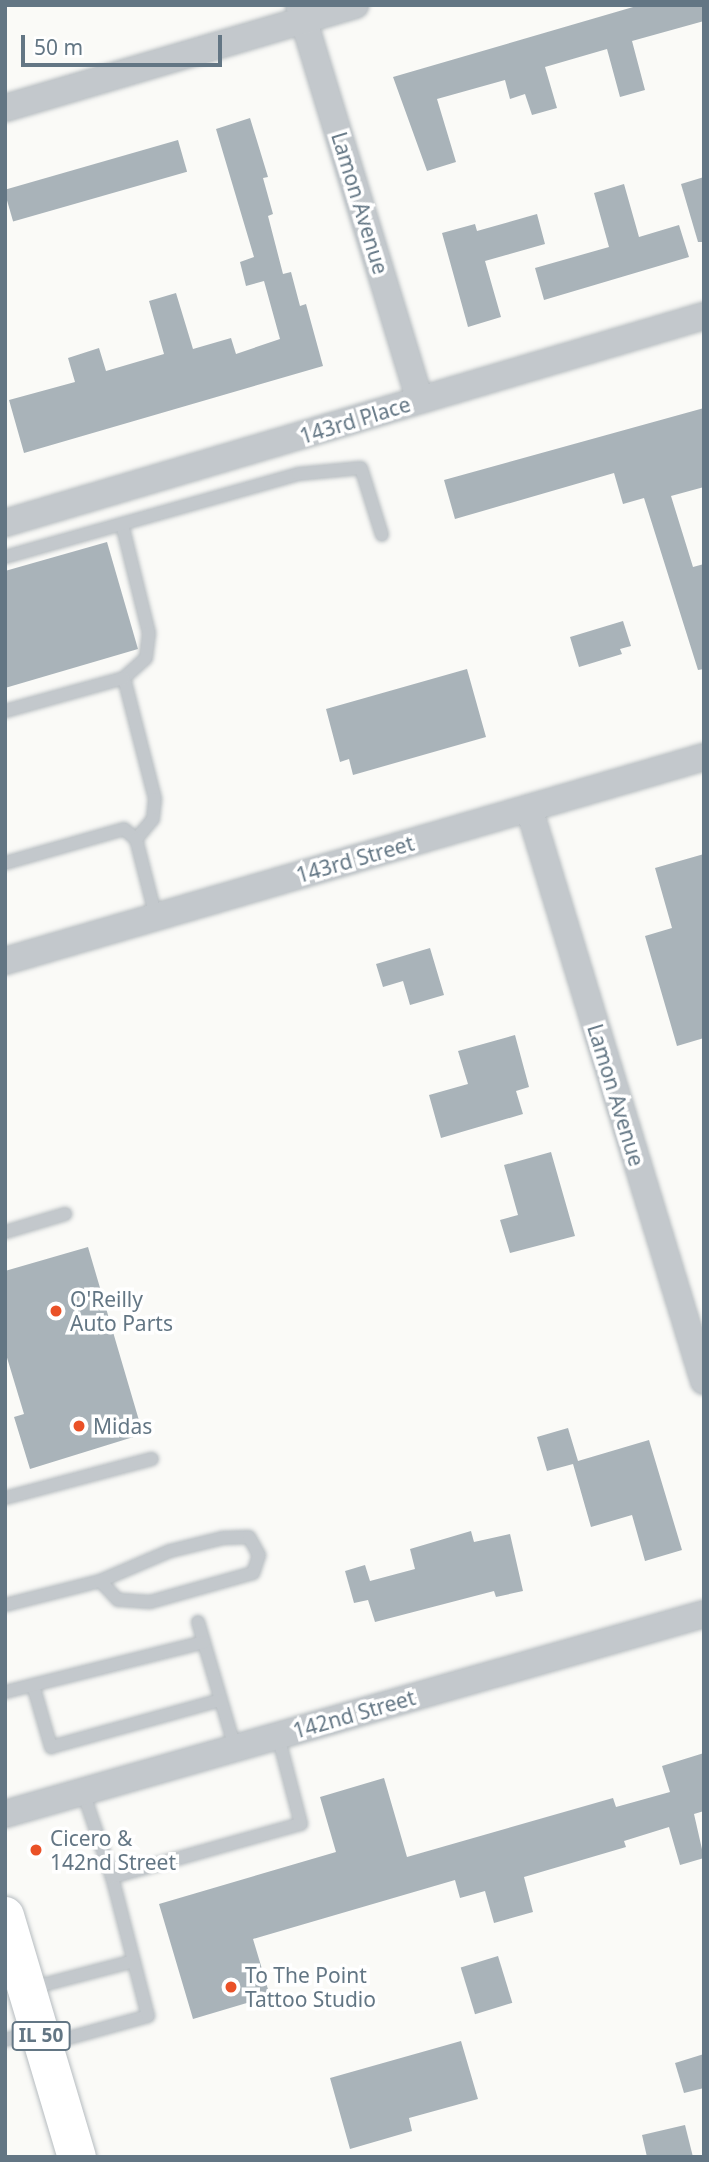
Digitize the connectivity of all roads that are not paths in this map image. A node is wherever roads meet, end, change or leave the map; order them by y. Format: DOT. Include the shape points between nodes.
graph roads {
  1 [pos="355,5"];
  2 [pos="301,13"];
  3 [pos="5,108"];
  4 [pos="704,316"];
  5 [pos="421,400"];
  6 [pos="5,523"];
  7 [pos="122,524"];
  8 [pos="382,535"];
  9 [pos="5,557"];
  10 [pos="124,678"];
  11 [pos="5,711"];
  12 [pos="704,757"];
  13 [pos="529,808"];
  14 [pos="136,839"];
  15 [pos="5,863"];
  16 [pos="156,917"];
  17 [pos="5,961"];
  18 [pos="65,1214"];
  19 [pos="5,1232"];
  20 [pos="704,1381"];
  21 [pos="152,1459"];
  22 [pos="5,1498"];
  23 [pos="100,1581"];
  24 [pos="5,1605"];
  25 [pos="704,1614"];
  26 [pos="198,1622"];
  27 [pos="204,1642"];
  28 [pos="33,1685"];
  29 [pos="5,1692"];
  30 [pos="221,1700"];
  31 [pos="278,1736"];
  32 [pos="235,1748"];
  33 [pos="83,1792"];
  34 [pos="5,1814"];
  35 [pos="112,1877"];
  36 [pos="5,1916"];
  37 [pos="134,1961"];
  38 [pos="27,1989"];
  39 [pos="29,2038"];
  40 [pos="77,2157"];
  1 -- 2 [label="street"];
  2 -- 3 [label="street"];
  2 -- 5 [label="street, Lamon Avenue"];
  4 -- 5 [label="street, 143rd Place"];
  5 -- 6 [label="street, 143rd Place"];
  7 -- 8 [label="lane" via="298,474 360,468"];
  7 -- 9 [label="lane"];
  7 -- 10 [label="lane" via="149,633 146,658"];
  10 -- 11 [label="lane"];
  10 -- 14 [label="lane" via="155,799 153,819"];
  12 -- 13 [label="street, 143rd Street"];
  13 -- 16 [label="street, 143rd Street"];
  13 -- 20 [label="street, Lamon Avenue"];
  14 -- 15 [label="lane" via="124,829"];
  14 -- 16 [label="lane"];
  16 -- 17 [label="street, 143rd Street"];
  18 -- 19 [label="lane"];
  21 -- 22 [label="lane"];
  23 -- 23 [label="lane" via="118,1600 149,1602 253,1573 259,1555 249,1537 223,1538 170,1551"];
  23 -- 24 [label="lane"];
  25 -- 31 [label="street, 142nd Street"];
  26 -- 27 [label="lane"];
  27 -- 28 [label="lane"];
  27 -- 30 [label="lane"];
  28 -- 29 [label="lane"];
  28 -- 30 [label="lane" via="51,1747"];
  30 -- 32 [label="lane"];
  31 -- 32 [label="street, 142nd Street"];
  31 -- 35 [label="lane" via="300,1824"];
  32 -- 33 [label="street, 142nd Street"];
  33 -- 34 [label="street, 142nd Street"];
  33 -- 35 [label="lane"];
  35 -- 37 [label="lane"];
  36 -- 38 [label="main road, IL 50"];
  37 -- 38 [label="lane"];
  37 -- 39 [label="lane" via="148,2016"];
  38 -- 39 [label="main road, IL 50"];
  39 -- 40 [label="main road, IL 50"];
}
